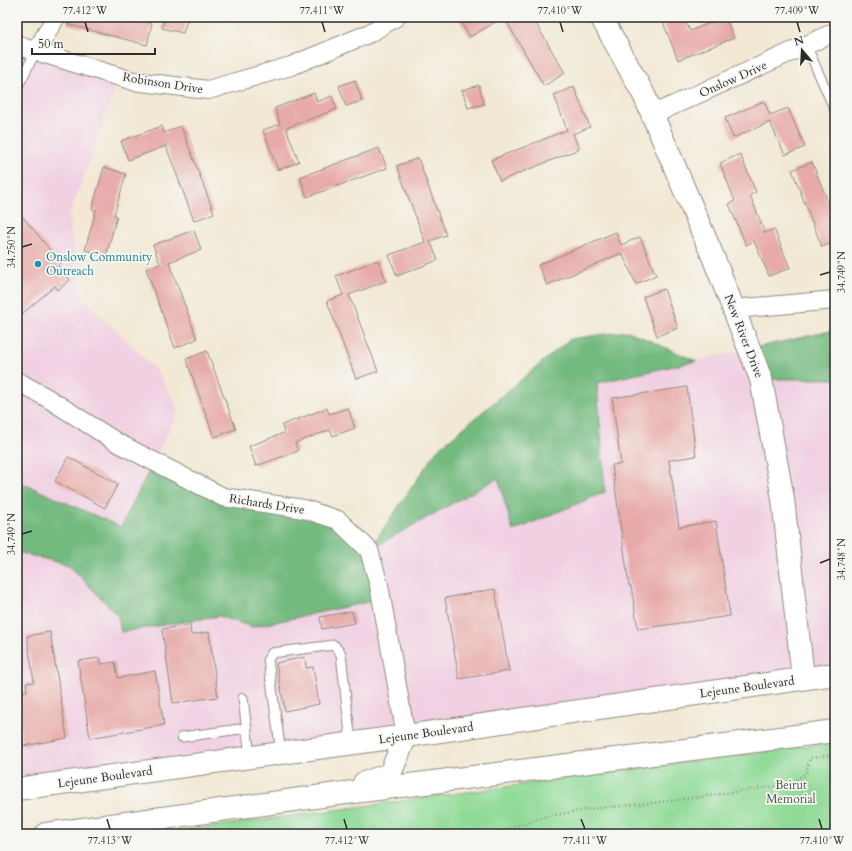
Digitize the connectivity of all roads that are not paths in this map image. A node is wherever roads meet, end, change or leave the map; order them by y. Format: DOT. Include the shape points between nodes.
graph roads {
  1 [pos="56,17"];
  2 [pos="396,17"];
  3 [pos="601,17"];
  4 [pos="835,32"];
  5 [pos="17,44"];
  6 [pos="806,45"];
  7 [pos="36,51"];
  8 [pos="17,88"];
  9 [pos="835,110"];
  10 [pos="652,115"];
  11 [pos="835,300"];
  12 [pos="734,310"];
  13 [pos="17,381"];
  14 [pos="835,674"];
  15 [pos="803,678"];
  16 [pos="243,698"];
  17 [pos="247,728"];
  18 [pos="835,731"];
  19 [pos="406,736"];
  20 [pos="182,737"];
  21 [pos="351,743"];
  22 [pos="281,753"];
  23 [pos="250,757"];
  24 [pos="17,789"];
  25 [pos="330,795"];
  26 [pos="46,834"];
  1 -- 7 [label="street"];
  2 -- 7 [label="street, Robinson Drive" via="370,34 291,66 208,90 132,81"];
  3 -- 10 [label="main road, New River Drive" via="644,95"];
  4 -- 6 [label="street, Onslow Drive"];
  5 -- 7 [label="street, Robinson Drive"];
  6 -- 9 [label="lane"];
  6 -- 10 [label="street, Onslow Drive"];
  7 -- 8 [label="lane"];
  10 -- 12 [label="main road, New River Drive"];
  11 -- 12 [label="street"];
  12 -- 15 [label="main road, New River Drive" via="761,379 783,499"];
  13 -- 19 [label="street, Richards Drive" via="118,443 223,497 304,509 338,520 369,550 379,585"];
  14 -- 15 [label="main road, Lejeune Boulevard"];
  15 -- 19 [label="main road, Lejeune Boulevard"];
  16 -- 17 [label="lane"];
  17 -- 20 [label="lane"];
  17 -- 23 [label="lane"];
  18 -- 25 [label="main road"];
  19 -- 21 [label="main road, Lejeune Boulevard"];
  19 -- 25 [label="main road" via="390,774"];
  21 -- 22 [label="main road, Lejeune Boulevard"];
  21 -- 22 [label="lane" via="341,654 334,645 272,653 268,659"];
  22 -- 23 [label="main road, Lejeune Boulevard"];
  23 -- 24 [label="main road, Lejeune Boulevard"];
  25 -- 26 [label="main road"];
}
